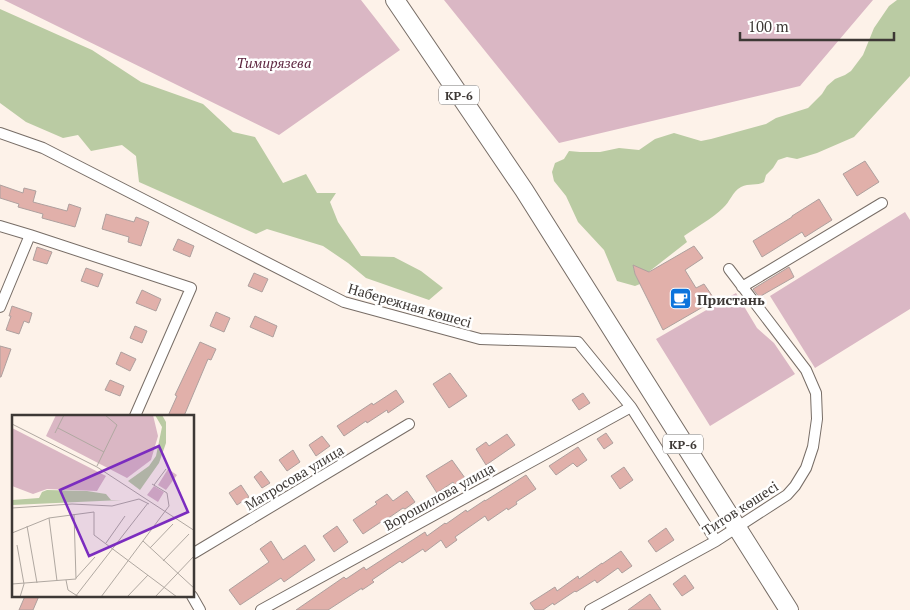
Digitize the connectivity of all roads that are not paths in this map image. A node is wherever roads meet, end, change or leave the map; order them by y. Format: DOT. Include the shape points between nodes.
graph roads {
  1 [pos="395,0"];
  2 [pos="0,134"];
  3 [pos="882,203"];
  4 [pos="0,226"];
  5 [pos="30,235"];
  6 [pos="729,269"];
  7 [pos="742,287"];
  8 [pos="0,307"];
  9 [pos="631,407"];
  10 [pos="134,415"];
  11 [pos="409,424"];
  12 [pos="736,528"];
  13 [pos="716,541"];
  14 [pos="195,552"];
  15 [pos="193,598"];
  16 [pos="200,610"];
  17 [pos="261,610"];
  18 [pos="590,610"];
  19 [pos="789,610"];
  1 -- 12 [label="highway, KP-6" via="524,190"];
  2 -- 9 [label="street, Набережная көшесі" via="43,148 344,302 480,339 578,342"];
  3 -- 7 [label="street"];
  4 -- 5 [label="street"];
  5 -- 8 [label="street"];
  5 -- 10 [label="street" via="191,288"];
  6 -- 7 [label="street, Титов көшесі"];
  7 -- 12 [label="street, Титов көшесі" via="806,370 816,393 818,419 806,468 795,486 787,495"];
  9 -- 13 [label="street, Набережная көшесі"];
  9 -- 17 [label="street, Ворошилова улица"];
  11 -- 14 [label="street, Матросова улица"];
  12 -- 13 [label="street, Титов көшесі"];
  12 -- 19 [label="highway, KP-6"];
  13 -- 18 [label="street, Титов көшесі"];
  15 -- 16 [label="street"];
}
